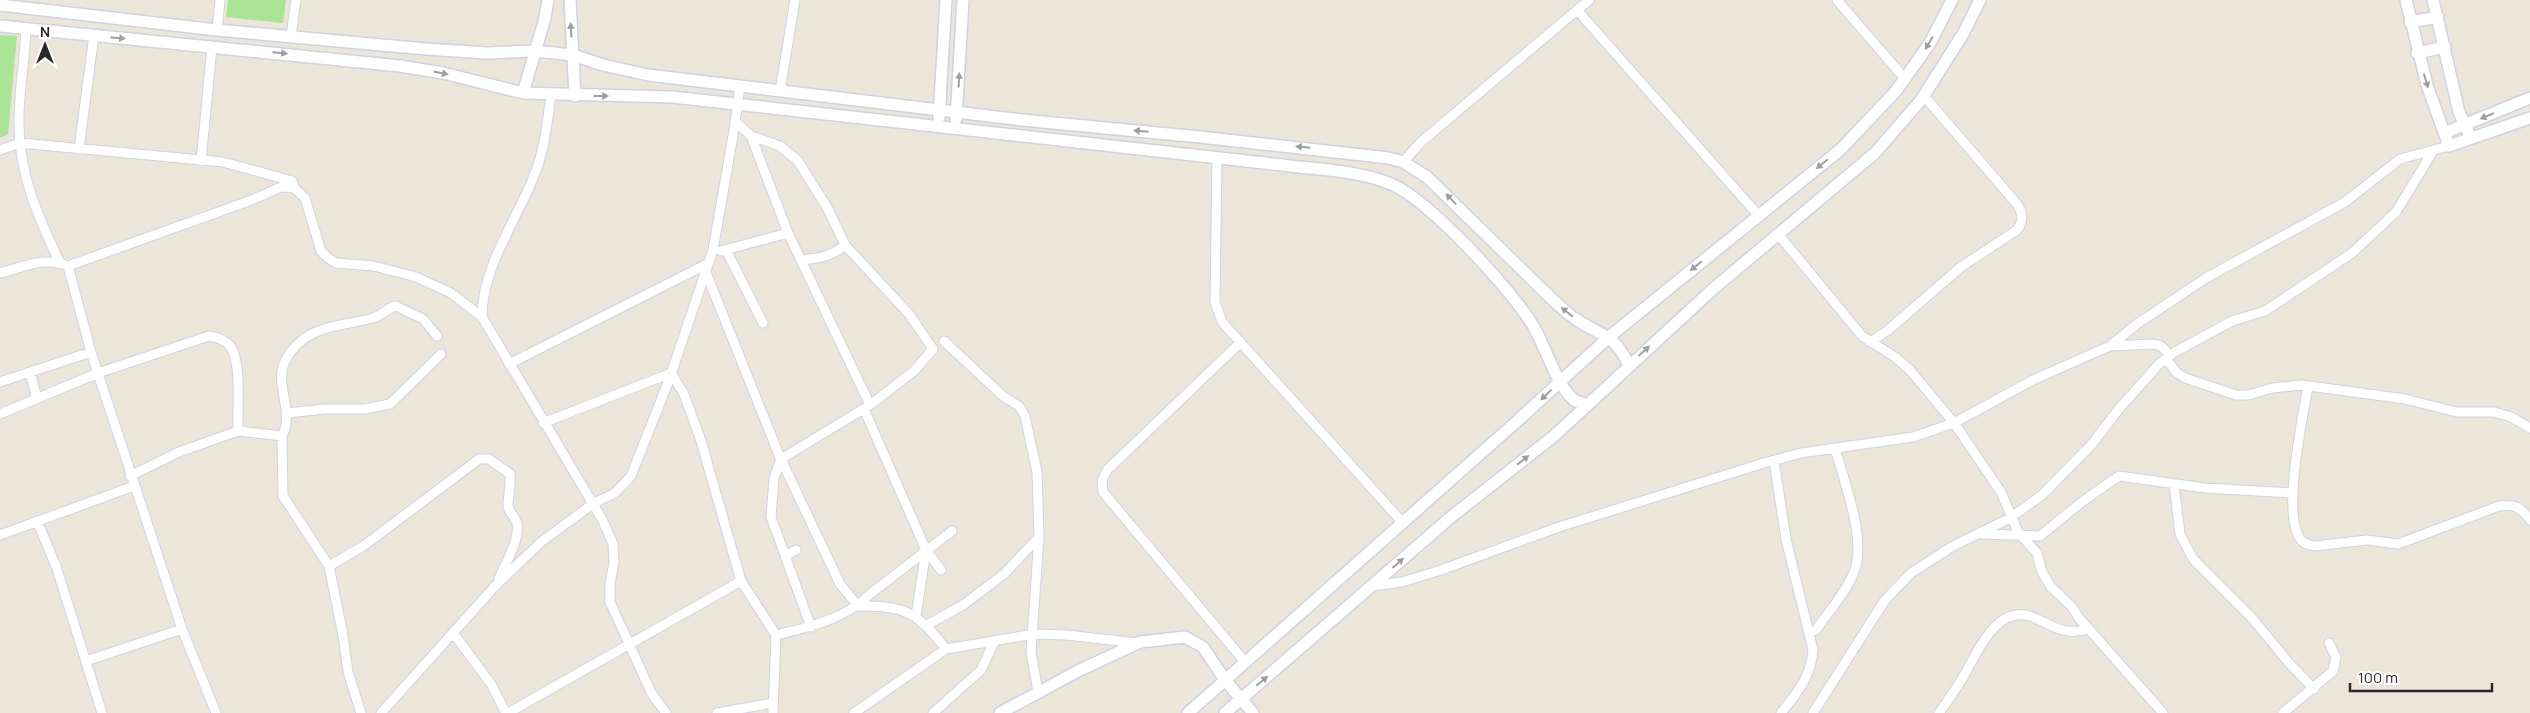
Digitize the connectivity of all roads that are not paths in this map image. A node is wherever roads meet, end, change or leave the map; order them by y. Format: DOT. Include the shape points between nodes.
graph roads {
  1 [pos="220,0"];
  2 [pos="296,0"];
  3 [pos="548,0"];
  4 [pos="570,0"];
  5 [pos="795,0"];
  6 [pos="946,0"];
  7 [pos="963,0"];
  8 [pos="1588,0"];
  9 [pos="1837,0"];
  10 [pos="1952,0"];
  11 [pos="1980,0"];
  12 [pos="2406,0"];
  13 [pos="2433,0"];
  14 [pos="32,4"];
  15 [pos="0,5"];
  16 [pos="1577,10"];
  17 [pos="2438,17"];
  18 [pos="2410,22"];
  19 [pos="0,26"];
  20 [pos="26,28"];
  21 [pos="217,30"];
  22 [pos="94,35"];
  23 [pos="291,36"];
  24 [pos="212,47"];
  25 [pos="2445,48"];
  26 [pos="534,51"];
  27 [pos="2417,53"];
  28 [pos="573,55"];
  29 [pos="1905,79"];
  30 [pos="740,86"];
  31 [pos="780,91"];
  32 [pos="523,92"];
  33 [pos="551,94"];
  34 [pos="575,96"];
  35 [pos="1924,96"];
  36 [pos="2530,98"];
  37 [pos="737,105"];
  38 [pos="940,111"];
  39 [pos="956,113"];
  40 [pos="2530,118"];
  41 [pos="736,121"];
  42 [pos="938,126"];
  43 [pos="2465,126"];
  44 [pos="955,128"];
  45 [pos="2444,133"];
  46 [pos="751,136"];
  47 [pos="2471,138"];
  48 [pos="20,142"];
  49 [pos="2449,146"];
  50 [pos="79,149"];
  51 [pos="0,150"];
  52 [pos="2433,151"];
  53 [pos="1217,158"];
  54 [pos="201,161"];
  55 [pos="1403,162"];
  56 [pos="294,188"];
  57 [pos="1759,216"];
  58 [pos="788,234"];
  59 [pos="1778,234"];
  60 [pos="846,245"];
  61 [pos="726,250"];
  62 [pos="711,254"];
  63 [pos="801,259"];
  64 [pos="64,264"];
  65 [pos="706,267"];
  66 [pos="0,273"];
  67 [pos="482,317"];
  68 [pos="763,323"];
  69 [pos="437,336"];
  70 [pos="1609,337"];
  71 [pos="944,341"];
  72 [pos="1241,342"];
  73 [pos="1870,342"];
  74 [pos="2110,346"];
  75 [pos="91,352"];
  76 [pos="441,354"];
  77 [pos="2168,357"];
  78 [pos="509,364"];
  79 [pos="1629,365"];
  80 [pos="30,372"];
  81 [pos="98,373"];
  82 [pos="671,373"];
  83 [pos="1560,381"];
  84 [pos="0,382"];
  85 [pos="2308,386"];
  86 [pos="37,399"];
  87 [pos="1587,405"];
  88 [pos="867,407"];
  89 [pos="287,413"];
  90 [pos="0,414"];
  91 [pos="543,423"];
  92 [pos="1954,423"];
  93 [pos="2530,428"];
  94 [pos="238,431"];
  95 [pos="282,436"];
  96 [pos="1835,448"];
  97 [pos="781,459"];
  98 [pos="1774,461"];
  99 [pos="130,476"];
  100 [pos="2174,484"];
  101 [pos="134,486"];
  102 [pos="2292,493"];
  103 [pos="594,503"];
  104 [pos="2010,518"];
  105 [pos="2530,520"];
  106 [pos="36,521"];
  107 [pos="1403,522"];
  108 [pos="952,531"];
  109 [pos="1977,534"];
  110 [pos="0,535"];
  111 [pos="2022,536"];
  112 [pos="1039,537"];
  113 [pos="796,550"];
  114 [pos="926,550"];
  115 [pos="786,555"];
  116 [pos="329,566"];
  117 [pos="941,570"];
  118 [pos="741,581"];
  119 [pos="496,584"];
  120 [pos="1372,586"];
  121 [pos="858,606"];
  122 [pos="916,616"];
  123 [pos="927,625"];
  124 [pos="812,627"];
  125 [pos="2088,628"];
  126 [pos="182,629"];
  127 [pos="1810,632"];
  128 [pos="453,633"];
  129 [pos="1034,634"];
  130 [pos="776,635"];
  131 [pos="995,640"];
  132 [pos="1138,643"];
  133 [pos="2329,643"];
  134 [pos="631,645"];
  135 [pos="946,649"];
  136 [pos="86,661"];
  137 [pos="1245,662"];
  138 [pos="1225,680"];
  139 [pos="2314,689"];
  140 [pos="1038,692"];
  141 [pos="1242,698"];
  142 [pos="773,703"];
  143 [pos="102,713"];
  144 [pos="216,713"];
  145 [pos="361,713"];
  146 [pos="381,713"];
  147 [pos="507,713"];
  148 [pos="666,713"];
  149 [pos="717,713"];
  150 [pos="773,713"];
  151 [pos="854,713"];
  152 [pos="933,713"];
  153 [pos="1000,713"];
  154 [pos="1188,713"];
  155 [pos="1225,713"];
  156 [pos="1252,713"];
  157 [pos="1782,713"];
  158 [pos="1813,713"];
  159 [pos="1939,713"];
  160 [pos="2163,713"];
  161 [pos="2283,713"];
  1 -- 21 [label="street"];
  2 -- 23 [label="street"];
  3 -- 26 [label="street"];
  28 -- 4 [label="street, one-way"];
  5 -- 31 [label="street"];
  6 -- 38 [label="street"];
  39 -- 7 [label="street, one-way"];
  8 -- 16 [label="street"];
  9 -- 29 [label="street"];
  10 -- 29 [label="street, one-way" via="1930,43"];
  11 -- 35 [label="street"];
  12 -- 18 [label="street"];
  13 -- 17 [label="street"];
  14 -- 15 [label="street"];
  14 -- 21 [label="street"];
  16 -- 55 [label="street" via="1421,142"];
  16 -- 57 [label="street"];
  17 -- 18 [label="street"];
  17 -- 25 [label="street"];
  18 -- 27 [label="street"];
  19 -- 20 [label="street"];
  20 -- 22 [label="street"];
  20 -- 48 [label="street"];
  21 -- 23 [label="street"];
  22 -- 24 [label="street, one-way"];
  22 -- 50 [label="street"];
  23 -- 26 [label="street" via="453,51"];
  24 -- 32 [label="street, one-way" via="400,66"];
  24 -- 54 [label="street"];
  25 -- 27 [label="street"];
  25 -- 43 [label="street"];
  26 -- 28 [label="street"];
  26 -- 32 [label="street"];
  27 -- 45 [label="street, one-way"];
  28 -- 30 [label="street" via="648,74"];
  28 -- 34 [label="street"];
  29 -- 57 [label="street, one-way" via="1874,117 1840,150"];
  30 -- 31 [label="street"];
  30 -- 37 [label="street"];
  31 -- 38 [label="street"];
  32 -- 33 [label="street"];
  33 -- 34 [label="street"];
  33 -- 67 [label="street" via="539,163 489,278"];
  34 -- 37 [label="street, one-way" via="658,96"];
  35 -- 59 [label="street" via="1875,153"];
  35 -- 73 [label="street" via="2017,204 2021,225 1961,267"];
  36 -- 43 [label="street, one-way"];
  37 -- 41 [label="street"];
  37 -- 42 [label="street"];
  38 -- 39 [label="street"];
  38 -- 42 [label="street"];
  39 -- 44 [label="street"];
  55 -- 39 [label="street, one-way" via="1374,154"];
  40 -- 47 [label="street"];
  41 -- 46 [label="street"];
  41 -- 62 [label="street"];
  42 -- 44 [label="street"];
  43 -- 45 [label="street"];
  43 -- 47 [label="street"];
  44 -- 53 [label="street"];
  45 -- 49 [label="street"];
  46 -- 58 [label="street"];
  46 -- 60 [label="street" via="780,146 798,161"];
  47 -- 49 [label="street"];
  48 -- 50 [label="street"];
  48 -- 51 [label="street"];
  48 -- 64 [label="street" via="35,209"];
  49 -- 52 [label="street"];
  50 -- 54 [label="street"];
  52 -- 74 [label="street" via="2400,159 2345,202 2206,278"];
  52 -- 77 [label="street" via="2396,212 2352,253 2265,310 2204,334"];
  53 -- 72 [label="street" via="1215,302 1222,322"];
  53 -- 83 [label="street" via="1374,178 1407,192 1421,202 1512,296 1534,326"];
  54 -- 56 [label="street" via="223,162 282,177 292,181"];
  70 -- 55 [label="street, one-way" via="1577,320 1555,302 1427,176"];
  56 -- 64 [label="street" via="281,187"];
  56 -- 67 [label="street" via="305,198 321,251 328,258 336,263 374,266 416,276 451,293"];
  57 -- 70 [label="street, one-way"];
  58 -- 61 [label="street"];
  58 -- 63 [label="street"];
  59 -- 73 [label="street" via="1842,314"];
  79 -- 59 [label="street, one-way"];
  60 -- 63 [label="street" via="836,253 814,260"];
  60 -- 88 [label="street" via="909,314 933,349 914,371"];
  61 -- 62 [label="street"];
  61 -- 68 [label="street"];
  62 -- 65 [label="street"];
  63 -- 88 [label="street"];
  64 -- 66 [label="street" via="44,260"];
  64 -- 75 [label="street"];
  65 -- 78 [label="street"];
  65 -- 82 [label="street"];
  65 -- 97 [label="street"];
  67 -- 78 [label="street"];
  69 -- 89 [label="street" via="423,319 396,306 373,318 318,330 301,339 281,369"];
  70 -- 79 [label="street"];
  70 -- 83 [label="street"];
  71 -- 112 [label="street" via="1022,411 1037,472"];
  72 -- 107 [label="street"];
  72 -- 137 [label="street" via="1107,470 1102,492"];
  73 -- 92 [label="street" via="1910,370"];
  74 -- 77 [label="street" via="2154,344 2161,346"];
  74 -- 92 [label="street" via="2033,380"];
  75 -- 80 [label="street"];
  75 -- 81 [label="street"];
  76 -- 89 [label="street" via="390,404 365,409"];
  77 -- 85 [label="street" via="2177,374 2236,395 2287,386"];
  77 -- 104 [label="street" via="2118,410 2058,482"];
  78 -- 91 [label="street"];
  79 -- 87 [label="street"];
  80 -- 84 [label="street"];
  80 -- 86 [label="street"];
  81 -- 86 [label="street"];
  81 -- 94 [label="street" via="202,337 217,337 230,346 236,359"];
  81 -- 99 [label="street"];
  82 -- 91 [label="street"];
  82 -- 103 [label="street" via="631,476 614,493"];
  82 -- 118 [label="street" via="684,394 701,441"];
  83 -- 87 [label="street" via="1573,400"];
  83 -- 107 [label="street, one-way"];
  85 -- 93 [label="street" via="2405,399 2456,412 2494,412"];
  85 -- 102 [label="street"];
  86 -- 90 [label="street"];
  120 -- 87 [label="street, one-way" via="1451,516 1554,436"];
  88 -- 97 [label="street"];
  88 -- 114 [label="street"];
  89 -- 95 [label="street"];
  91 -- 103 [label="street"];
  92 -- 96 [label="street" via="1913,437"];
  92 -- 104 [label="street" via="2000,492"];
  94 -- 95 [label="street"];
  94 -- 99 [label="street" via="179,452"];
  95 -- 116 [label="street" via="283,496"];
  96 -- 98 [label="street"];
  96 -- 127 [label="street" via="1858,542 1858,558 1847,585 1816,630"];
  97 -- 115 [label="street" via="774,478 771,517"];
  97 -- 121 [label="street" via="840,584"];
  98 -- 120 [label="street" via="1559,527 1441,570 1402,582"];
  98 -- 127 [label="street" via="1786,540"];
  99 -- 101 [label="street"];
  100 -- 102 [label="street"];
  100 -- 111 [label="street" via="2119,476 2083,501 2046,534 2034,538"];
  100 -- 139 [label="street" via="2180,534 2193,559 2252,618"];
  101 -- 106 [label="street"];
  101 -- 126 [label="street"];
  102 -- 105 [label="street" via="2295,526 2300,540 2315,546 2367,540 2398,544 2511,504 2521,508"];
  103 -- 119 [label="street" via="541,542"];
  103 -- 134 [label="street" via="613,544 610,602"];
  104 -- 109 [label="street"];
  104 -- 111 [label="street"];
  106 -- 110 [label="street"];
  106 -- 136 [label="street" via="56,566"];
  107 -- 137 [label="street"];
  108 -- 114 [label="street"];
  109 -- 111 [label="street"];
  109 -- 158 [label="street" via="1933,558 1897,586 1846,658"];
  111 -- 125 [label="street" via="2037,553 2042,572 2051,587 2072,606"];
  112 -- 123 [label="street" via="1004,574 963,605"];
  112 -- 129 [label="street"];
  113 -- 115 [label="street"];
  114 -- 117 [label="street"];
  114 -- 121 [label="street"];
  114 -- 122 [label="street"];
  115 -- 124 [label="street"];
  116 -- 119 [label="street" via="365,545 479,459 489,459 510,474 509,512 516,520 517,529 516,539"];
  116 -- 145 [label="street" via="348,672"];
  118 -- 130 [label="street"];
  118 -- 134 [label="street"];
  119 -- 128 [label="street"];
  141 -- 120 [label="street, one-way"];
  121 -- 122 [label="street" via="880,606"];
  121 -- 124 [label="street"];
  122 -- 123 [label="street"];
  123 -- 135 [label="street"];
  124 -- 130 [label="street"];
  125 -- 159 [label="street" via="2061,632 2025,615 2013,615 1984,639"];
  125 -- 160 [label="street"];
  126 -- 136 [label="street"];
  126 -- 144 [label="street"];
  127 -- 157 [label="street" via="1812,650 1808,674"];
  128 -- 146 [label="street"];
  128 -- 147 [label="street" via="491,684"];
  129 -- 131 [label="street"];
  129 -- 132 [label="street"];
  129 -- 140 [label="street" via="1031,652"];
  130 -- 142 [label="street"];
  131 -- 135 [label="street"];
  131 -- 152 [label="street" via="981,670"];
  132 -- 138 [label="street" via="1185,637 1203,646"];
  132 -- 140 [label="street"];
  133 -- 139 [label="street" via="2336,658 2335,667"];
  134 -- 147 [label="street"];
  134 -- 148 [label="street" via="652,694"];
  135 -- 151 [label="street"];
  136 -- 143 [label="street"];
  137 -- 138 [label="street"];
  138 -- 141 [label="street"];
  138 -- 154 [label="street"];
  139 -- 161 [label="street"];
  140 -- 153 [label="street"];
  141 -- 155 [label="street"];
  141 -- 156 [label="street"];
  142 -- 149 [label="street"];
  142 -- 150 [label="street"];
}
